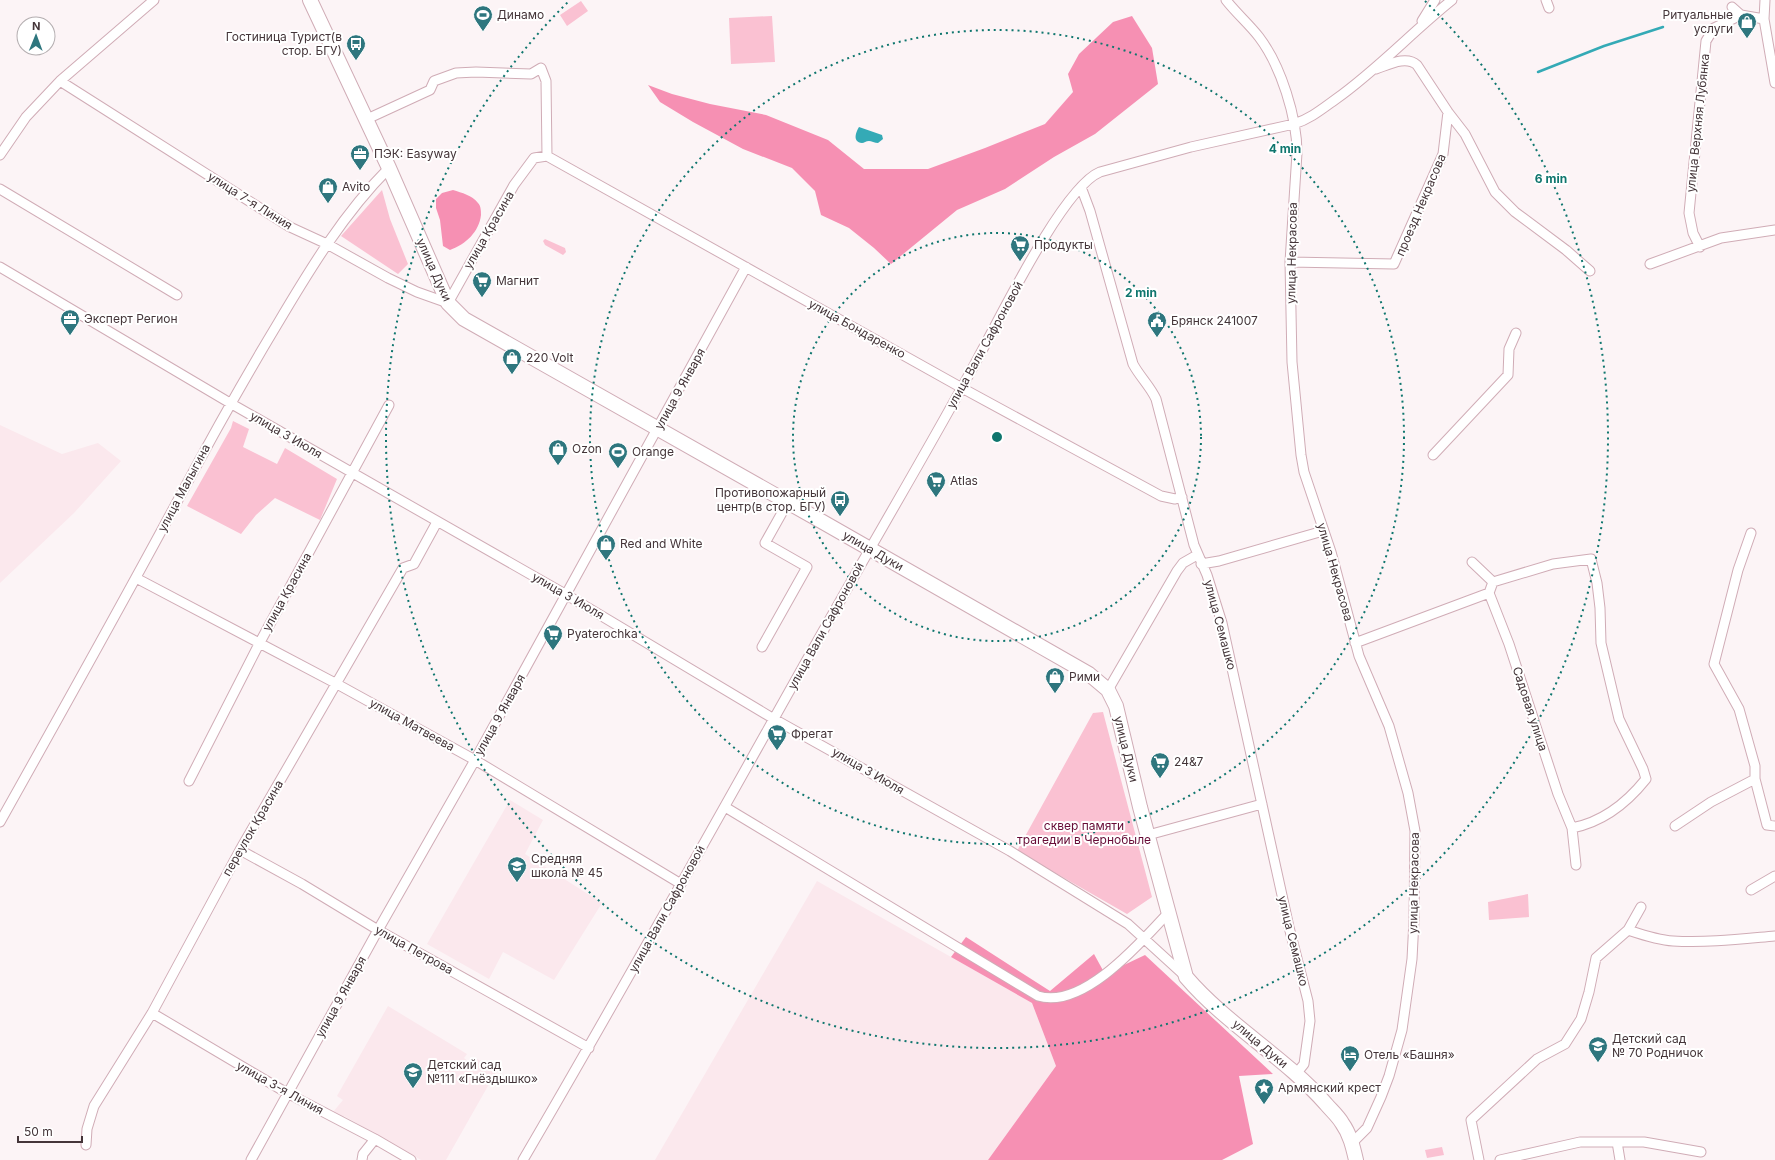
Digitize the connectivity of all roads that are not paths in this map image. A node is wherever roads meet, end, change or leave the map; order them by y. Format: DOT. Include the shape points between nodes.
graph roads {
  1 [pos="154,0"];
  2 [pos="310,0"];
  3 [pos="1226,0"];
  4 [pos="1435,0"];
  5 [pos="1452,0"];
  6 [pos="1765,0"];
  7 [pos="1732,7"];
  8 [pos="1741,16"];
  9 [pos="1764,19"];
  10 [pos="1419,27"];
  11 [pos="1373,70"];
  12 [pos="60,81"];
  13 [pos="1775,83"];
  14 [pos="1448,112"];
  15 [pos="367,119"];
  16 [pos="1294,124"];
  17 [pos="0,154"];
  18 [pos="547,156"];
  19 [pos="390,168"];
  20 [pos="1080,186"];
  21 [pos="0,190"];
  22 [pos="1775,230"];
  23 [pos="327,244"];
  24 [pos="1700,247"];
  25 [pos="1290,262"];
  26 [pos="1650,264"];
  27 [pos="0,267"];
  28 [pos="746,267"];
  29 [pos="1590,271"];
  30 [pos="177,294"];
  31 [pos="448,304"];
  32 [pos="1516,334"];
  33 [pos="962,388"];
  34 [pos="230,403"];
  35 [pos="389,405"];
  36 [pos="658,428"];
  37 [pos="1433,455"];
  38 [pos="353,473"];
  39 [pos="1182,497"];
  40 [pos="788,502"];
  41 [pos="437,522"];
  42 [pos="1323,531"];
  43 [pos="1751,533"];
  44 [pos="869,549"];
  45 [pos="1197,555"];
  46 [pos="1472,562"];
  47 [pos="1201,564"];
  48 [pos="136,578"];
  49 [pos="1493,582"];
  50 [pos="1489,593"];
  51 [pos="565,594"];
  52 [pos="1355,643"];
  53 [pos="259,644"];
  54 [pos="762,647"];
  55 [pos="336,684"];
  56 [pos="1108,690"];
  57 [pos="774,719"];
  58 [pos="475,760"];
  59 [pos="1755,779"];
  60 [pos="189,781"];
  61 [pos="1262,804"];
  62 [pos="724,807"];
  63 [pos="0,822"];
  64 [pos="1675,826"];
  65 [pos="1775,826"];
  66 [pos="1572,828"];
  67 [pos="1148,835"];
  68 [pos="240,850"];
  69 [pos="1576,866"];
  70 [pos="1775,876"];
  71 [pos="681,884"];
  72 [pos="1751,890"];
  73 [pos="1641,907"];
  74 [pos="1169,912"];
  75 [pos="378,930"];
  76 [pos="1628,930"];
  77 [pos="1775,936"];
  78 [pos="1145,938"];
  79 [pos="1186,977"];
  80 [pos="152,1013"];
  81 [pos="589,1048"];
  82 [pos="1296,1074"];
  83 [pos="287,1093"];
  84 [pos="375,1139"];
  85 [pos="1616,1142"];
  86 [pos="1352,1143"];
  87 [pos="86,1145"];
  88 [pos="1701,1152"];
  89 [pos="251,1160"];
  90 [pos="362,1160"];
  91 [pos="411,1160"];
  92 [pos="523,1160"];
  93 [pos="1356,1160"];
  94 [pos="1479,1160"];
  95 [pos="1500,1160"];
  96 [pos="1620,1160"];
  1 -- 12 [label="street"];
  2 -- 15 [label="main road, улица Дуки"];
  3 -- 16 [label="street, улица Некрасова" via="1259,38 1272,60"];
  4 -- 10 [label="street"];
  5 -- 10 [label="street"];
  6 -- 9 [label="street"];
  7 -- 8 [label="street"];
  8 -- 9 [label="street"];
  8 -- 24 [label="street, улица Верхняя Лубянка" via="1714,28 1706,41 1689,213 1693,233"];
  9 -- 13 [label="street"];
  10 -- 11 [label="street"];
  11 -- 14 [label="street" via="1402,61 1413,62"];
  11 -- 16 [label="street" via="1309,118"];
  12 -- 17 [label="street" via="26,117"];
  12 -- 23 [label="street, улица 7-я Линия" via="290,226"];
  14 -- 25 [label="street, проезд Некрасова" via="1443,154 1394,264"];
  14 -- 29 [label="street" via="1465,134 1494,192 1515,212"];
  15 -- 18 [label="street" via="430,90 434,82 456,73 531,74 541,68 546,81"];
  15 -- 19 [label="main road, улица Дуки"];
  16 -- 20 [label="street, улица Вали Сафроновой" via="1156,155 1094,174"];
  16 -- 25 [label="street, улица Некрасова" via="1297,147"];
  18 -- 28 [label="street, улица Бондаренко"];
  18 -- 31 [label="street, улица Красина" via="534,158 514,185"];
  19 -- 23 [label="street, улица Малыгина" via="379,178"];
  19 -- 31 [label="main road, улица Дуки"];
  20 -- 33 [label="street, улица Вали Сафроновой" via="1049,228"];
  20 -- 39 [label="street, улица Семашко" via="1090,211 1133,364 1156,399"];
  21 -- 30 [label="street"];
  22 -- 24 [label="street" via="1721,238"];
  23 -- 31 [label="street, улица 7-я Линия" via="388,278"];
  23 -- 34 [label="street, улица Малыгина"];
  24 -- 26 [label="street"];
  25 -- 42 [label="street, улица Некрасова" via="1292,362 1298,438 1304,472"];
  27 -- 34 [label="street, улица 3 Июля"];
  28 -- 33 [label="street, улица Бондаренко"];
  28 -- 36 [label="street, улица 9 Января"];
  31 -- 36 [label="main road, улица Дуки" via="464,320"];
  32 -- 37 [label="street" via="1509,349 1508,375"];
  33 -- 39 [label="street, улица Бондаренко" via="1162,496 1175,499"];
  33 -- 44 [label="street, улица Вали Сафроновой"];
  34 -- 38 [label="street, улица 3 Июля"];
  34 -- 48 [label="street, улица Малыгина"];
  35 -- 38 [label="street, улица Красина"];
  36 -- 40 [label="main road, улица Дуки"];
  36 -- 51 [label="street, улица 9 Января"];
  38 -- 41 [label="street, улица 3 Июля"];
  38 -- 53 [label="street, улица Красина"];
  39 -- 45 [label="street, улица Семашко"];
  40 -- 44 [label="main road, улица Дуки"];
  40 -- 54 [label="street" via="766,543 808,567"];
  41 -- 51 [label="street, улица 3 Июля"];
  41 -- 55 [label="street, переулок Красина" via="414,564 403,568"];
  42 -- 47 [label="street"];
  42 -- 52 [label="street, улица Некрасова"];
  43 -- 59 [label="street" via="1738,570 1714,664 1739,709 1755,766"];
  44 -- 56 [label="main road, улица Дуки" via="1089,674"];
  44 -- 57 [label="street, улица Вали Сафроновой"];
  45 -- 47 [label="street, улица Семашко"];
  45 -- 56 [label="street" via="1183,563 1177,571"];
  46 -- 49 [label="street"];
  47 -- 61 [label="street, улица Семашко" via="1222,623"];
  48 -- 53 [label="street, улица Матвеева"];
  48 -- 63 [label="street, улица Малыгина"];
  49 -- 50 [label="street"];
  49 -- 66 [label="street" via="1554,564 1591,559 1600,608 1601,643 1619,718 1646,779 1614,812 1588,825"];
  50 -- 52 [label="street"];
  50 -- 66 [label="street, Садовая улица"];
  51 -- 57 [label="street, улица 3 Июля"];
  51 -- 58 [label="street, улица 9 Января"];
  52 -- 86 [label="street, улица Некрасова" via="1389,726 1408,793 1415,831 1415,889 1412,959 1398,1048 1381,1098 1367,1128"];
  53 -- 55 [label="street, улица Матвеева"];
  53 -- 60 [label="street, улица Красина"];
  55 -- 58 [label="street, улица Матвеева"];
  55 -- 68 [label="street, переулок Красина"];
  56 -- 67 [label="main road, улица Дуки" via="1116,706"];
  57 -- 62 [label="street, улица Вали Сафроновой"];
  57 -- 78 [label="street, улица 3 Июля" via="1010,851 1128,924"];
  58 -- 71 [label="street, улица Матвеева"];
  58 -- 75 [label="street, улица 9 Января"];
  59 -- 64 [label="street" via="1711,802"];
  59 -- 65 [label="street" via="1767,825"];
  61 -- 67 [label="street"];
  61 -- 82 [label="street, улица Семашко" via="1308,1001 1310,1021 1304,1064"];
  62 -- 71 [label="street, улица Вали Сафроновой"];
  62 -- 78 [label="street" via="1046,999 1081,990 1129,954"];
  66 -- 69 [label="street, Садовая улица"];
  67 -- 74 [label="main road, улица Дуки"];
  68 -- 75 [label="street, улица Петрова"];
  68 -- 80 [label="street, переулок Красина"];
  70 -- 72 [label="street"];
  71 -- 81 [label="street, улица Вали Сафроновой"];
  73 -- 76 [label="street"];
  74 -- 78 [label="street"];
  74 -- 79 [label="main road, улица Дуки"];
  75 -- 81 [label="street, улица Петрова"];
  75 -- 83 [label="street, улица 9 Января"];
  76 -- 77 [label="street" via="1672,941"];
  76 -- 94 [label="street" via="1596,958 1581,1019 1565,1044 1537,1059 1471,1120"];
  78 -- 79 [label="street, улица 3 Июля"];
  79 -- 82 [label="main road, улица Дуки" via="1203,997"];
  80 -- 83 [label="street, улица 3-я Линия"];
  80 -- 87 [label="street, переулок Красина" via="94,1106 87,1129"];
  81 -- 92 [label="street, улица Вали Сафроновой"];
  82 -- 86 [label="main road, улица Дуки" via="1342,1123"];
  83 -- 84 [label="street, улица 3-я Линия"];
  83 -- 89 [label="street, улица 9 Января"];
  84 -- 90 [label="street" via="363,1154"];
  84 -- 91 [label="street, улица 3-я Линия"];
  85 -- 88 [label="street" via="1644,1142"];
  85 -- 95 [label="street" via="1580,1142"];
  85 -- 96 [label="street"];
  86 -- 93 [label="main road, улица Дуки"];
}
